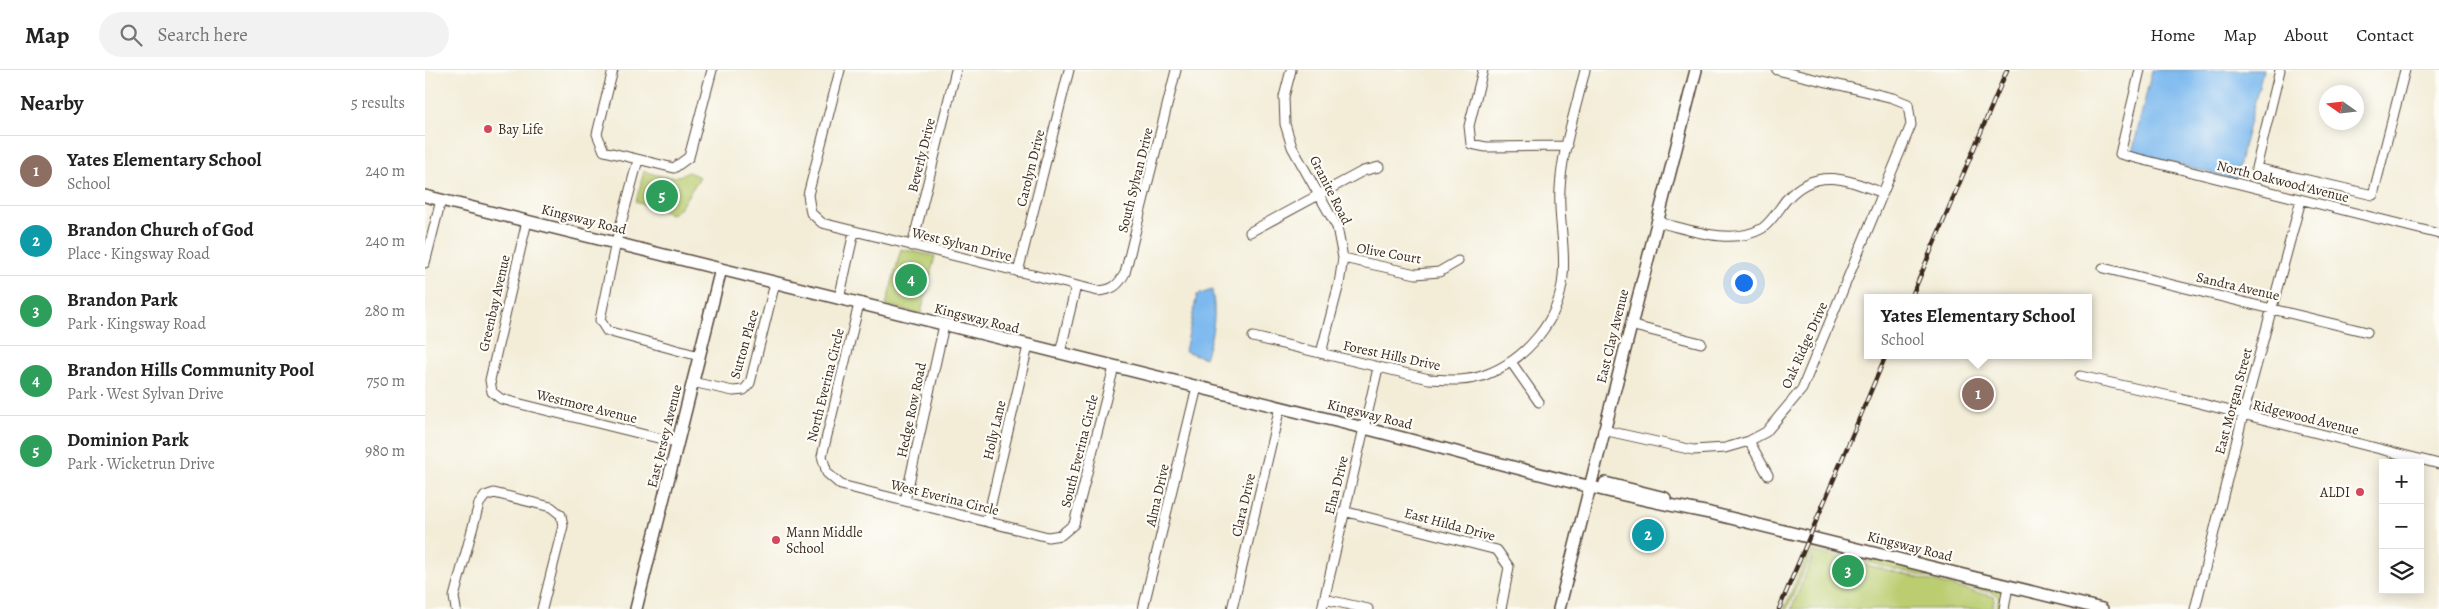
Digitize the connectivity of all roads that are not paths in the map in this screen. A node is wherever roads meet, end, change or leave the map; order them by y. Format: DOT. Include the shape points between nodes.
graph roads {
  1 [pos="613,70"];
  2 [pos="712,70"];
  3 [pos="840,70"];
  4 [pos="956,70"];
  5 [pos="1069,70"];
  6 [pos="1176,70"];
  7 [pos="1291,70"];
  8 [pos="1483,70"];
  9 [pos="1585,70"];
  10 [pos="1696,70"];
  11 [pos="1777,70"];
  12 [pos="2141,70"];
  13 [pos="2280,70"];
  14 [pos="2405,70"];
  15 [pos="1567,146"];
  16 [pos="638,160"];
  17 [pos="1379,167"];
  18 [pos="1883,192"];
  19 [pos="1320,194"];
  20 [pos="425,196"];
  21 [pos="441,200"];
  22 [pos="2301,200"];
  23 [pos="527,221"];
  24 [pos="1657,222"];
  25 [pos="854,232"];
  26 [pos="1250,232"];
  27 [pos="2439,234"];
  28 [pos="616,242"];
  29 [pos="912,246"];
  30 [pos="1343,258"];
  31 [pos="1458,261"];
  32 [pos="425,263"];
  33 [pos="2103,268"];
  34 [pos="721,269"];
  35 [pos="1018,272"];
  36 [pos="775,283"];
  37 [pos="1077,286"];
  38 [pos="1110,290"];
  39 [pos="839,299"];
  40 [pos="859,304"];
  41 [pos="2272,307"];
  42 [pos="944,325"];
  43 [pos="1630,325"];
  44 [pos="2367,332"];
  45 [pos="1253,336"];
  46 [pos="1701,343"];
  47 [pos="1028,346"];
  48 [pos="1060,353"];
  49 [pos="1321,353"];
  50 [pos="699,356"];
  51 [pos="1511,362"];
  52 [pos="1114,366"];
  53 [pos="1378,368"];
  54 [pos="2080,376"];
  55 [pos="693,382"];
  56 [pos="1197,387"];
  57 [pos="492,392"];
  58 [pos="1539,402"];
  59 [pos="1280,407"];
  60 [pos="2243,415"];
  61 [pos="1364,428"];
  62 [pos="1603,430"];
  63 [pos="1749,441"];
  64 [pos="678,443"];
  65 [pos="2439,464"];
  66 [pos="827,473"];
  67 [pos="1768,475"];
  68 [pos="1589,483"];
  69 [pos="905,501"];
  70 [pos="1343,511"];
  71 [pos="987,521"];
  72 [pos="1061,536"];
  73 [pos="2008,586"];
  74 [pos="1324,599"];
  75 [pos="1503,604"];
  76 [pos="456,609"];
  77 [pos="543,609"];
  78 [pos="636,609"];
  79 [pos="1143,609"];
  80 [pos="1232,609"];
  81 [pos="1322,609"];
  82 [pos="1368,609"];
  83 [pos="1559,609"];
  84 [pos="2004,609"];
  85 [pos="2102,609"];
  86 [pos="2195,609"];
  1 -- 16 [label="street" via="597,134 604,151"];
  2 -- 16 [label="street" via="689,157 674,168"];
  3 -- 25 [label="street, West Sylvan Drive" via="808,195 811,213 822,223"];
  4 -- 29 [label="street, Beverly Drive"];
  5 -- 35 [label="street, Carolyn Drive"];
  6 -- 38 [label="street, South Sylvan Drive" via="1125,273 1119,284"];
  7 -- 19 [label="street, Granite Road" via="1284,97 1285,124 1292,146"];
  8 -- 15 [label="street" via="1469,126 1471,144 1486,147"];
  9 -- 15 [label="street, Forest Hills Drive"];
  10 -- 24 [label="street, East Clay Avenue"];
  11 -- 18 [label="street, Oak Ridge Drive" via="1908,104 1911,125"];
  12 -- 22 [label="street, North Oakwood Avenue" via="2120,154"];
  13 -- 14 [label="street" via="2256,168 2373,195"];
  15 -- 51 [label="street, Forest Hills Drive" via="1560,189 1563,277 1555,309 1537,339"];
  16 -- 28 [label="street"];
  17 -- 19 [label="street" via="1363,171"];
  18 -- 24 [label="street" via="1843,178 1819,179 1797,189 1761,229 1736,236"];
  18 -- 63 [label="street, Oak Ridge Drive" via="1802,389 1766,432"];
  19 -- 26 [label="street"];
  19 -- 30 [label="street, Granite Road" via="1337,226"];
  20 -- 21 [label="street, Kingsway Road"];
  21 -- 23 [label="street, Kingsway Road"];
  21 -- 32 [label="street"];
  22 -- 27 [label="street, North Oakwood Avenue"];
  22 -- 41 [label="street, East Morgan Street"];
  23 -- 28 [label="street, Kingsway Road"];
  23 -- 57 [label="street, Greenbay Avenue" via="490,380"];
  24 -- 43 [label="street, East Clay Avenue"];
  25 -- 29 [label="street, West Sylvan Drive"];
  25 -- 39 [label="street"];
  28 -- 34 [label="street, Kingsway Road"];
  28 -- 50 [label="street" via="600,320 607,331"];
  29 -- 35 [label="street, West Sylvan Drive"];
  30 -- 31 [label="street, Olive Court" via="1416,274 1439,272"];
  30 -- 49 [label="street, Granite Road"];
  33 -- 41 [label="street, Sandra Avenue"];
  34 -- 36 [label="street, Kingsway Road"];
  34 -- 50 [label="street, East Jersey Avenue"];
  35 -- 37 [label="street, West Sylvan Drive"];
  36 -- 39 [label="street, Kingsway Road"];
  36 -- 55 [label="street, Sutton Place" via="750,384 744,390 733,391"];
  37 -- 38 [label="street, West Sylvan Drive"];
  37 -- 48 [label="street"];
  39 -- 40 [label="street, Kingsway Road"];
  40 -- 42 [label="street, Kingsway Road"];
  40 -- 66 [label="street, North Everina Circle" via="822,456"];
  41 -- 44 [label="street, Sandra Avenue"];
  41 -- 60 [label="street, East Morgan Street"];
  42 -- 47 [label="street, Kingsway Road"];
  42 -- 69 [label="street, Hedge Row Road"];
  43 -- 46 [label="street"];
  43 -- 62 [label="street, East Clay Avenue"];
  45 -- 49 [label="street, Forest Hills Drive"];
  47 -- 48 [label="street, Kingsway Road"];
  47 -- 71 [label="street, Holly Lane"];
  48 -- 52 [label="street, Kingsway Road"];
  49 -- 53 [label="street, Forest Hills Drive"];
  50 -- 55 [label="street, East Jersey Avenue"];
  51 -- 53 [label="street, Forest Hills Drive" via="1484,375 1456,381"];
  51 -- 58 [label="street"];
  52 -- 56 [label="street, Kingsway Road"];
  52 -- 72 [label="street, South Everina Circle" via="1075,524"];
  53 -- 61 [label="street, Elna Drive"];
  54 -- 60 [label="street, Ridgewood Avenue"];
  55 -- 64 [label="street, East Jersey Avenue"];
  56 -- 59 [label="street, Kingsway Road"];
  56 -- 79 [label="street, Alma Drive"];
  57 -- 64 [label="street, Westmore Avenue" via="501,399"];
  59 -- 61 [label="street, Kingsway Road"];
  59 -- 80 [label="street, Clara Drive"];
  60 -- 65 [label="street, Ridgewood Avenue"];
  60 -- 86 [label="street, East Morgan Street"];
  61 -- 68 [label="street, Kingsway Road" via="1464,453 1527,464"];
  61 -- 70 [label="street, Elna Drive"];
  62 -- 63 [label="street, Oak Ridge Drive" via="1693,450 1725,448"];
  62 -- 68 [label="street, East Clay Avenue"];
  63 -- 67 [label="street"];
  64 -- 78 [label="street, East Jersey Avenue"];
  66 -- 69 [label="street, West Everina Circle" via="841,485"];
  68 -- 73 [label="street, Kingsway Road" via="1651,494 1711,513"];
  68 -- 83 [label="street, East Clay Avenue"];
  69 -- 71 [label="street, West Everina Circle"];
  70 -- 74 [label="street, Elna Drive"];
  70 -- 75 [label="street, East Hilda Drive" via="1497,550 1509,567"];
  71 -- 72 [label="street, West Everina Circle" via="1048,537"];
  73 -- 84 [label="street"];
  73 -- 85 [label="street, Kingsway Road"];
  74 -- 81 [label="street, Elna Drive"];
  74 -- 82 [label="street"];
  76 -- 77 [label="street" via="454,597 479,504 485,496 494,493 551,507 561,515 563,526"];
}
